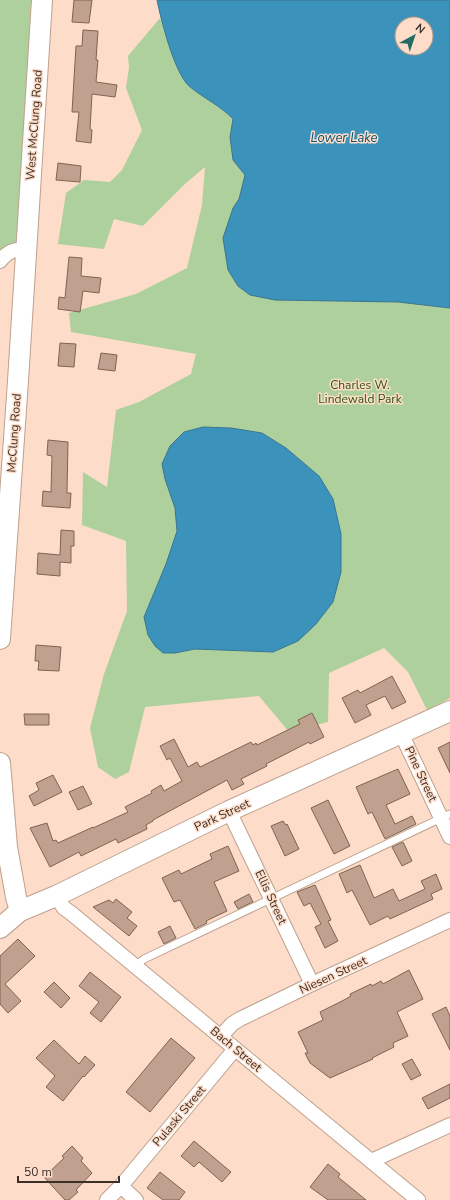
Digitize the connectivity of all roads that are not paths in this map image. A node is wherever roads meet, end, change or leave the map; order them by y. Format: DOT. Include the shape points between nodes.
graph roads {
  1 [pos="42,0"];
  2 [pos="26,250"];
  3 [pos="0,261"];
  4 [pos="0,639"];
  5 [pos="450,711"];
  6 [pos="402,733"];
  7 [pos="0,763"];
  8 [pos="230,811"];
  9 [pos="446,816"];
  10 [pos="450,837"];
  11 [pos="56,896"];
  12 [pos="272,899"];
  13 [pos="20,911"];
  14 [pos="450,920"];
  15 [pos="0,928"];
  16 [pos="135,966"];
  17 [pos="312,984"];
  18 [pos="221,1036"];
  19 [pos="235,1049"];
  20 [pos="450,1125"];
  21 [pos="371,1161"];
  22 [pos="121,1186"];
  23 [pos="107,1200"];
  24 [pos="136,1200"];
  25 [pos="418,1200"];
  1 -- 2 [label="street, West McClung Road"];
  2 -- 3 [label="street" via="10,251"];
  2 -- 4 [label="street, McClung Road"];
  5 -- 6 [label="street, Park Street"];
  6 -- 8 [label="street, Park Street"];
  6 -- 9 [label="street, Pine Street"];
  7 -- 13 [label="street" via="7,847"];
  8 -- 11 [label="street, Park Street"];
  8 -- 12 [label="street, Ellis Street"];
  9 -- 10 [label="street, Pine Street"];
  9 -- 12 [label="lane"];
  11 -- 13 [label="street, Park Street"];
  11 -- 16 [label="street, Bach Street" via="64,908"];
  12 -- 16 [label="lane" via="144,959"];
  12 -- 17 [label="street, Ellis Street"];
  13 -- 15 [label="street, Park Street"];
  14 -- 17 [label="street, Niesen Street"];
  16 -- 18 [label="street, Bach Street"];
  17 -- 18 [label="street, Niesen Street" via="232,1024"];
  18 -- 19 [label="street, Bach Street"];
  19 -- 21 [label="street, Bach Street"];
  19 -- 22 [label="street, Pulaski Street"];
  20 -- 21 [label="street"];
  21 -- 25 [label="street, Bach Street"];
  22 -- 23 [label="street, Pulaski Street"];
  22 -- 24 [label="street"];
}
